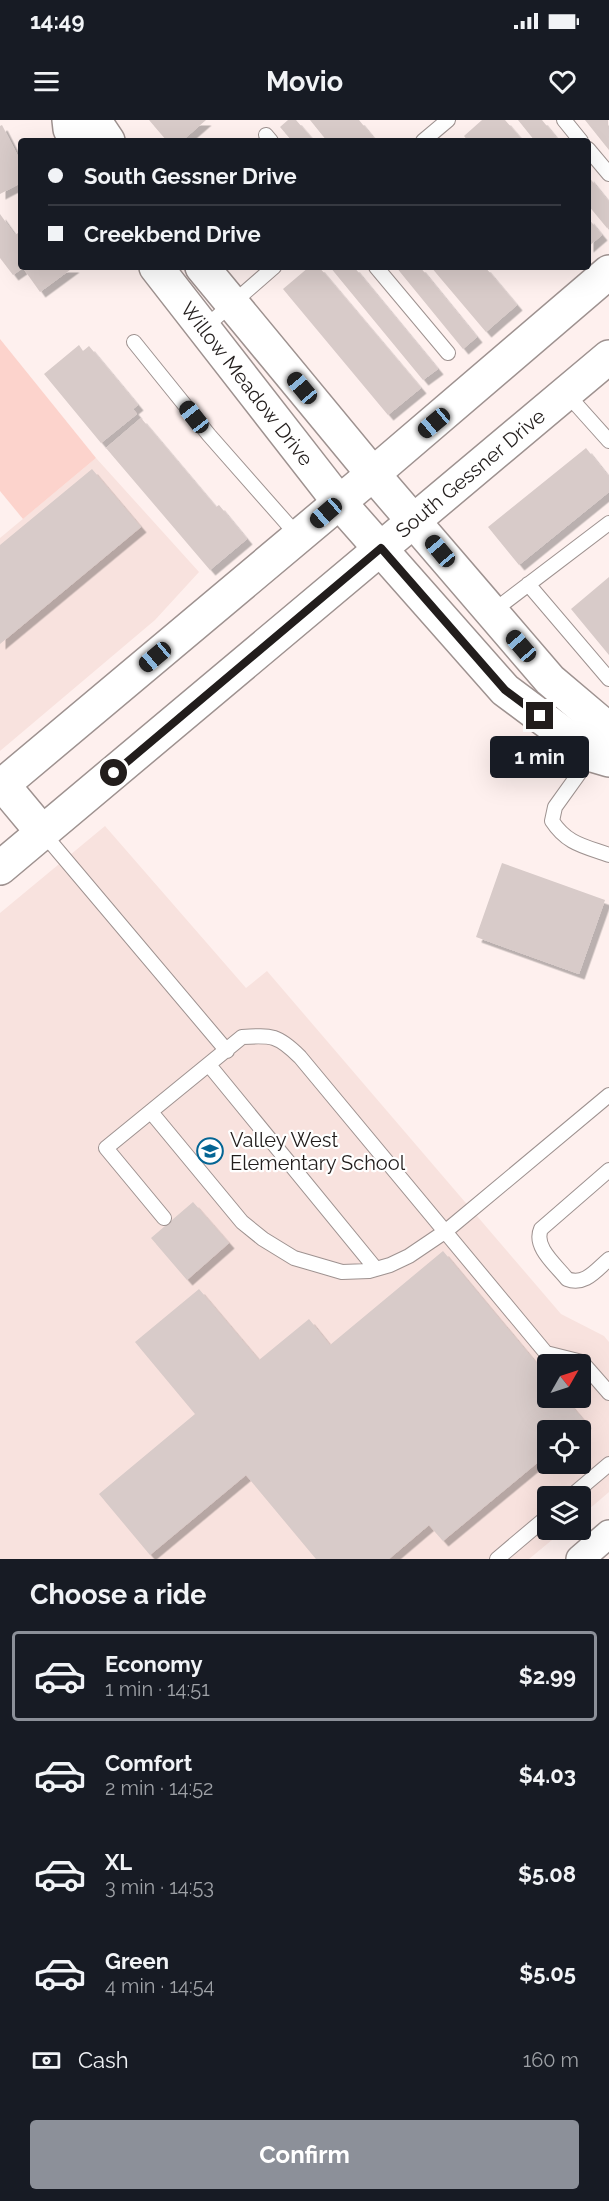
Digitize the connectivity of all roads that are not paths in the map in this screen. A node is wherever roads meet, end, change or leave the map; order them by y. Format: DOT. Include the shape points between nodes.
graph roads {
  1 [pos="69,120"];
  2 [pos="93,120"];
  3 [pos="448,120"];
  4 [pos="564,120"];
  5 [pos="74,138"];
  6 [pos="106,138"];
  7 [pos="427,138"];
  8 [pos="579,138"];
  9 [pos="591,153"];
  10 [pos="609,174"];
  11 [pos="158,270"];
  12 [pos="204,270"];
  13 [pos="270,270"];
  14 [pos="379,270"];
  15 [pos="609,272"];
  16 [pos="231,303"];
  17 [pos="203,329"];
  18 [pos="134,342"];
  19 [pos="448,353"];
  20 [pos="609,357"];
  21 [pos="566,393"];
  22 [pos="609,441"];
  23 [pos="373,474"];
  24 [pos="339,502"];
  25 [pos="413,520"];
  26 [pos="609,523"];
  27 [pos="298,537"];
  28 [pos="381,548"];
  29 [pos="528,584"];
  30 [pos="492,612"];
  31 [pos="609,679"];
  32 [pos="603,738"];
  33 [pos="1,786"];
  34 [pos="43,833"];
  35 [pos="609,855"];
  36 [pos="0,868"];
  37 [pos="227,1051"];
  38 [pos="209,1065"];
  39 [pos="609,1095"];
  40 [pos="150,1113"];
  41 [pos="609,1170"];
  42 [pos="164,1218"];
  43 [pos="446,1231"];
  44 [pos="609,1259"];
  45 [pos="376,1269"];
  46 [pos="609,1393"];
  47 [pos="609,1464"];
  48 [pos="583,1486"];
  49 [pos="537,1525"];
  50 [pos="609,1534"];
  51 [pos="497,1559"];
  52 [pos="579,1559"];
  1 -- 5 [label="main road"];
  2 -- 6 [label="main road"];
  3 -- 7 [label="lane"];
  4 -- 8 [label="lane"];
  9 -- 10 [label="lane"];
  11 -- 17 [label="main road, Willow Meadow Drive"];
  12 -- 16 [label="main road, Willow Meadow Drive"];
  13 -- 16 [label="lane"];
  14 -- 19 [label="lane"];
  15 -- 23 [label="main road"];
  16 -- 17 [label="lane"];
  16 -- 23 [label="main road, Willow Meadow Drive"];
  17 -- 24 [label="main road, Willow Meadow Drive"];
  18 -- 27 [label="lane"];
  20 -- 21 [label="main road, South Gessner Drive"];
  21 -- 22 [label="lane"];
  21 -- 25 [label="main road, South Gessner Drive"];
  23 -- 24 [label="main road"];
  23 -- 25 [label="main road, Willow Meadow Drive"];
  24 -- 27 [label="main road"];
  24 -- 28 [label="main road, Willow Meadow Drive"];
  25 -- 28 [label="main road, South Gessner Drive"];
  25 -- 30 [label="main road, Willow Meadow Drive"];
  26 -- 29 [label="lane"];
  27 -- 33 [label="main road"];
  28 -- 32 [label="main road, Willow Meadow Drive" via="505,690"];
  28 -- 34 [label="main road, South Gessner Drive"];
  29 -- 30 [label="lane"];
  29 -- 31 [label="lane"];
  30 -- 32 [label="main road, Willow Meadow Drive"];
  32 -- 35 [label="lane" via="555,807 552,821 561,834 576,843"];
  33 -- 34 [label="main road"];
  34 -- 36 [label="main road, South Gessner Drive"];
  34 -- 37 [label="lane"];
  37 -- 38 [label="lane"];
  37 -- 43 [label="lane" via="242,1037 268,1035 286,1043"];
  38 -- 40 [label="lane"];
  38 -- 45 [label="lane"];
  39 -- 43 [label="lane"];
  40 -- 42 [label="lane" via="106,1148"];
  40 -- 45 [label="lane" via="242,1222 280,1252 342,1272"];
  41 -- 44 [label="lane" via="541,1229 538,1236 540,1245 572,1281 584,1281"];
  43 -- 45 [label="lane" via="409,1256"];
  43 -- 46 [label="lane" via="546,1353 582,1362"];
  47 -- 48 [label="lane"];
  49 -- 51 [label="lane"];
  50 -- 52 [label="street"];
}
